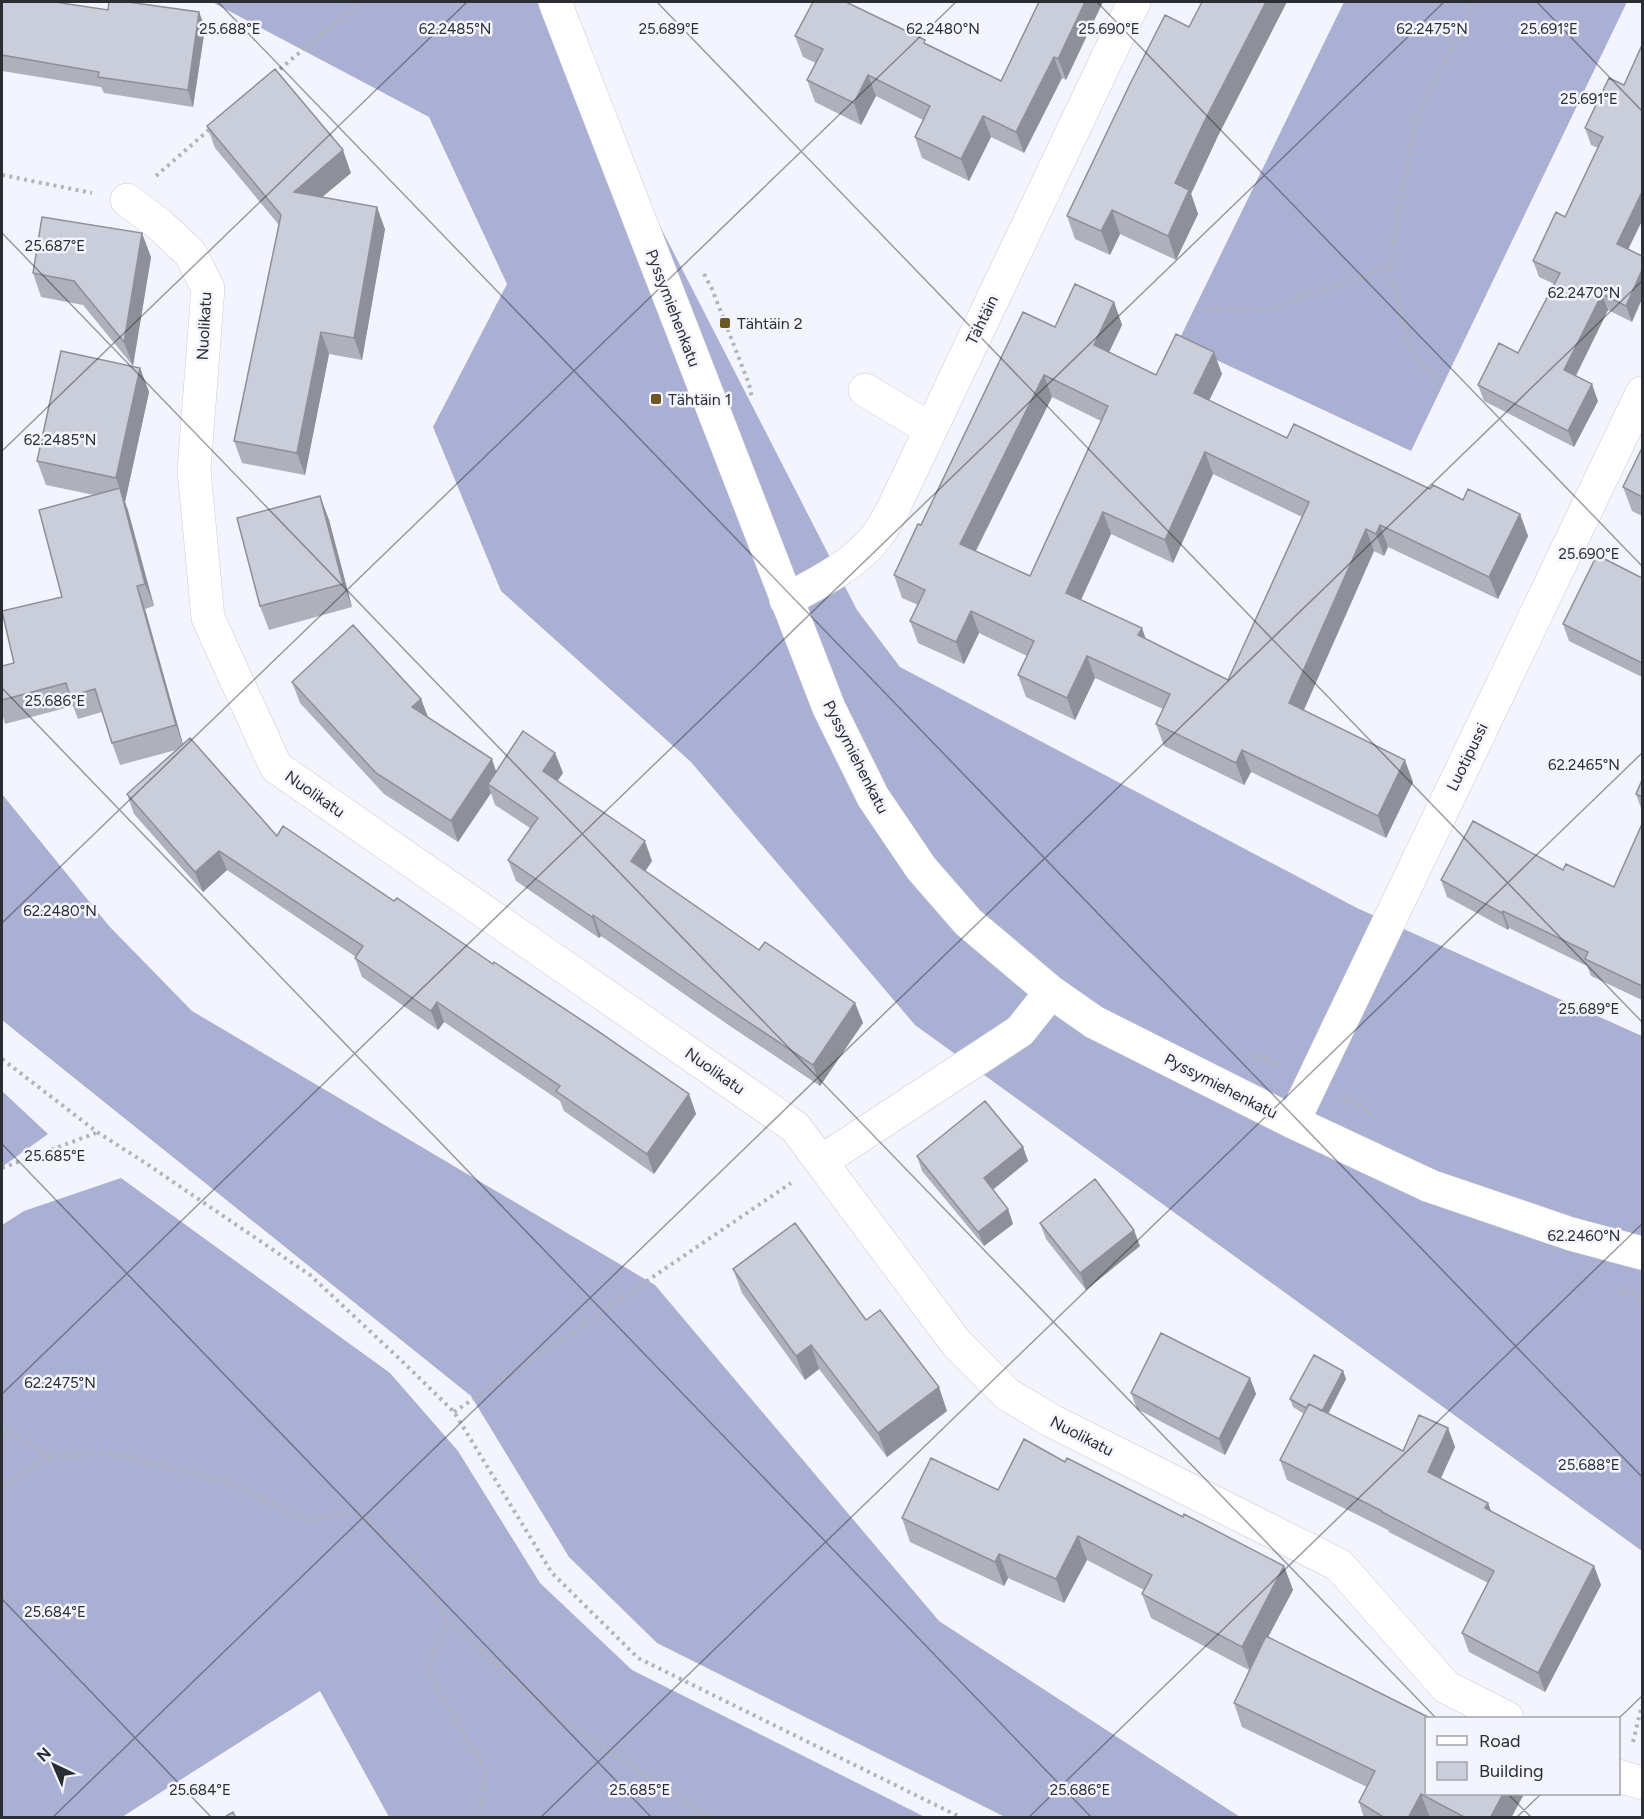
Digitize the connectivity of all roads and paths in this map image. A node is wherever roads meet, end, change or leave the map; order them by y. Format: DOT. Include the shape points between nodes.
graph roads {
  1 [pos="360,2"];
  2 [pos="555,2"];
  3 [pos="1134,2"];
  4 [pos="1474,2"];
  5 [pos="271,77"];
  6 [pos="217,123"];
  7 [pos="2,175"];
  8 [pos="127,200"];
  9 [pos="1389,267"];
  10 [pos="701,269"];
  11 [pos="1208,309"];
  12 [pos="1436,380"];
  13 [pos="866,390"];
  14 [pos="1642,393"];
  15 [pos="753,405"];
  16 [pos="930,429"];
  17 [pos="786,600"];
  18 [pos="1051,992"];
  19 [pos="1242,1054"];
  20 [pos="2,1059"];
  21 [pos="1313,1082"];
  22 [pos="1293,1122"];
  23 [pos="1378,1122"];
  24 [pos="97,1132"];
  25 [pos="822,1161"];
  26 [pos="2,1168"];
  27 [pos="1642,1253"];
  28 [pos="454,1413"];
  29 [pos="2,1429"];
  30 [pos="50,1456"];
  31 [pos="2,1486"];
  32 [pos="447,1621"];
  33 [pos="1503,1717"];
  34 [pos="1620,1777"];
  35 [pos="1642,1783"];
  36 [pos="479,1818"];
  37 [pos="709,1818"];
  38 [pos="962,1818"];
  1 -- 5 [label="path"];
  2 -- 17 [label="street, Pyssymiehenkatu"];
  3 -- 16 [label="street, Tähtäin"];
  4 -- 9 [label="path" via="1415,121"];
  6 -- 8 [label="path"];
  7 -- 8 [label="path"];
  8 -- 25 [label="street, Nuolikatu" via="190,253 208,288 194,470 208,618 276,767 795,1127"];
  9 -- 11 [label="path" via="1269,309"];
  9 -- 12 [label="path" via="1409,348"];
  10 -- 15 [label="path" via="749,384"];
  13 -- 16 [label="street"];
  14 -- 21 [label="street, Luotipussi"];
  16 -- 17 [label="street, Tähtäin" via="876,537 823,580"];
  17 -- 18 [label="street, Pyssymiehenkatu" via="829,708 873,797 921,868 968,922"];
  18 -- 22 [label="street, Pyssymiehenkatu" via="1094,1022"];
  18 -- 25 [label="street" via="1020,1031"];
  19 -- 21 [label="path" via="1261,1057"];
  20 -- 24 [label="path"];
  21 -- 22 [label="street, Luotipussi"];
  21 -- 23 [label="path" via="1364,1108"];
  22 -- 27 [label="street, Pyssymiehenkatu" via="1430,1186 1571,1234"];
  24 -- 26 [label="path"];
  24 -- 28 [label="path" via="310,1275"];
  25 -- 28 [label="path"];
  25 -- 33 [label="street, Nuolikatu" via="957,1344 1007,1394 1052,1422 1339,1565 1446,1687"];
  28 -- 38 [label="path" via="552,1573 638,1658"];
  29 -- 30 [label="path"];
  30 -- 31 [label="path"];
  30 -- 32 [label="path" via="113,1454 231,1484 308,1520 355,1511 414,1560"];
  32 -- 36 [label="path" via="428,1671 486,1770"];
  32 -- 37 [label="path" via="561,1719"];
  34 -- 35 [label="street"];
}
